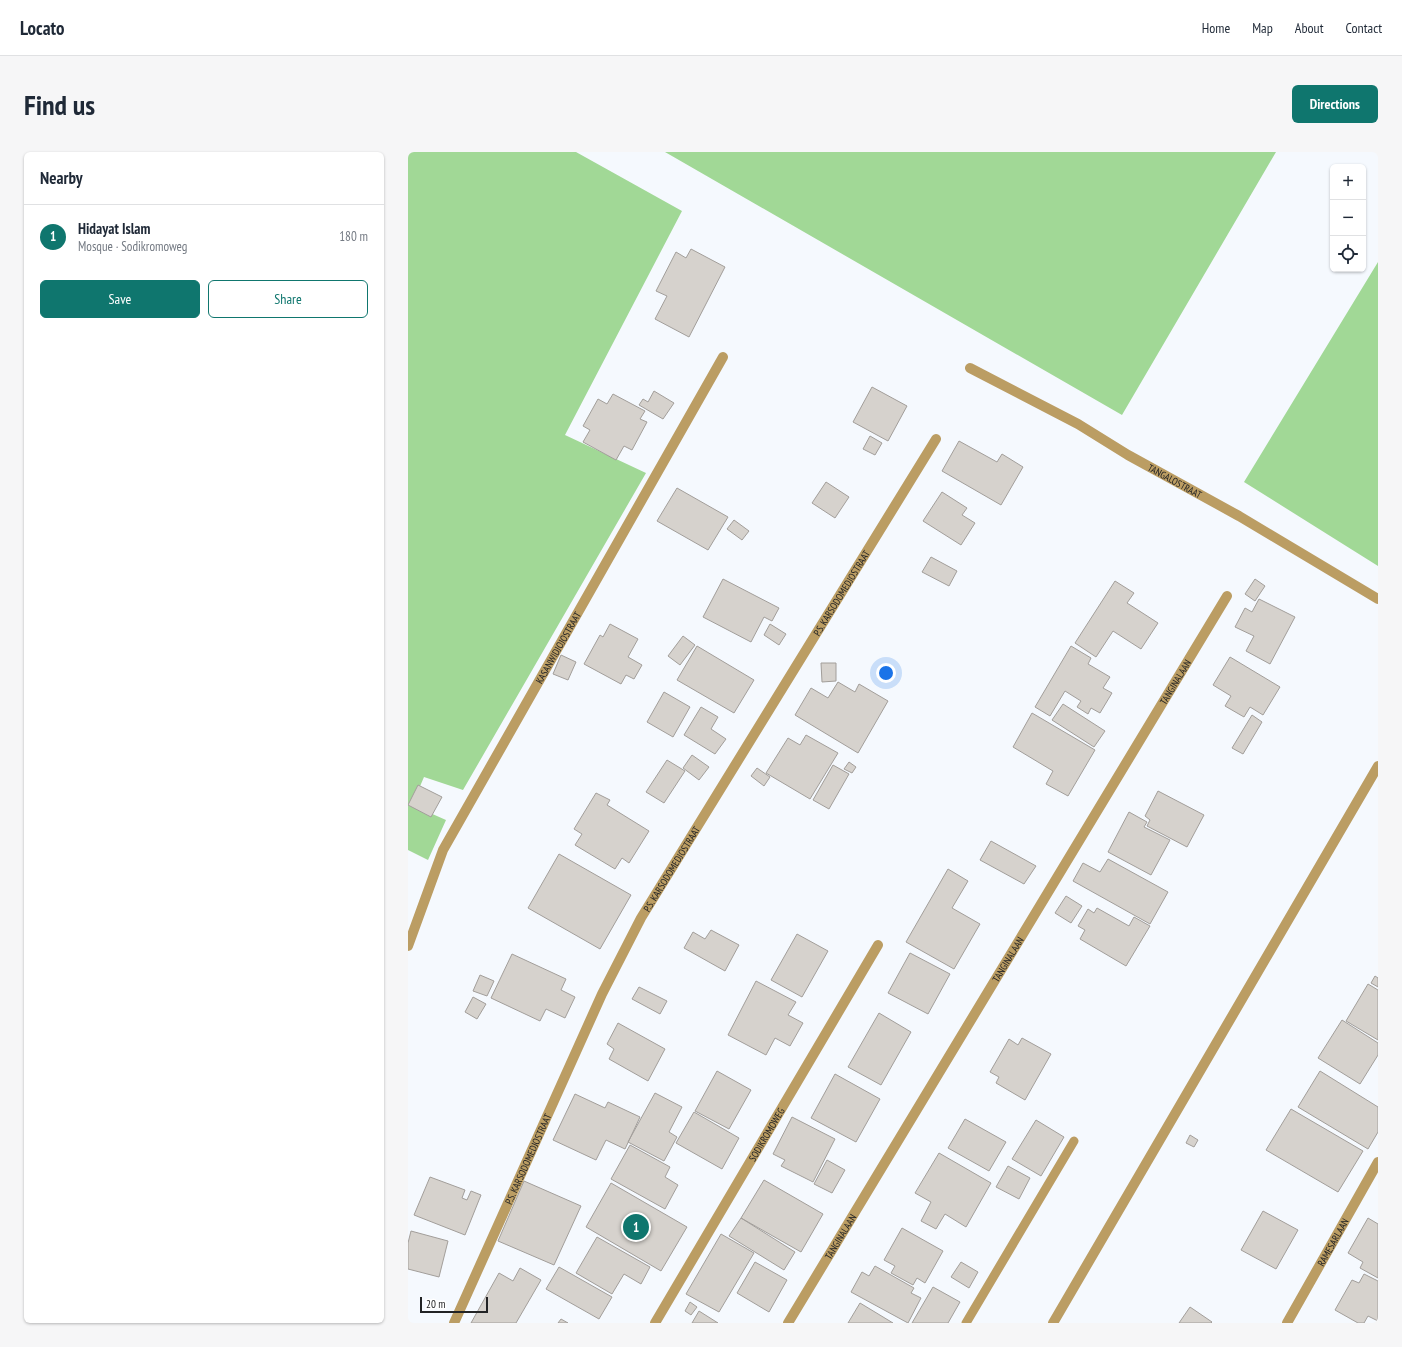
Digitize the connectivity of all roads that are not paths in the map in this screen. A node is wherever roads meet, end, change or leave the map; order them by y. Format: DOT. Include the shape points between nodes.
graph roads {
  1 [pos="723,357"];
  2 [pos="970,368"];
  3 [pos="936,439"];
  4 [pos="1227,596"];
  5 [pos="1378,599"];
  6 [pos="1378,766"];
  7 [pos="878,945"];
  8 [pos="408,946"];
  9 [pos="1074,1141"];
  10 [pos="1378,1162"];
  11 [pos="454,1323"];
  12 [pos="655,1323"];
  13 [pos="788,1323"];
  14 [pos="966,1323"];
  15 [pos="1053,1323"];
  16 [pos="1287,1323"];
  1 -- 8 [label="street, KASANWIDJOJOSTRAAT" via="442,850"];
  2 -- 5 [label="street, TANGALOSTRAAT" via="1078,424 1128,455 1240,516"];
  3 -- 11 [label="street, P.S. KARSODOMEDJOSTRAAT" via="641,918 602,994"];
  4 -- 13 [label="street, TANGINALAAN"];
  6 -- 15 [label="street"];
  7 -- 12 [label="street, SODIKROMOWEG"];
  9 -- 14 [label="lane"];
  10 -- 16 [label="street, RAMESARLAAN"];
}
